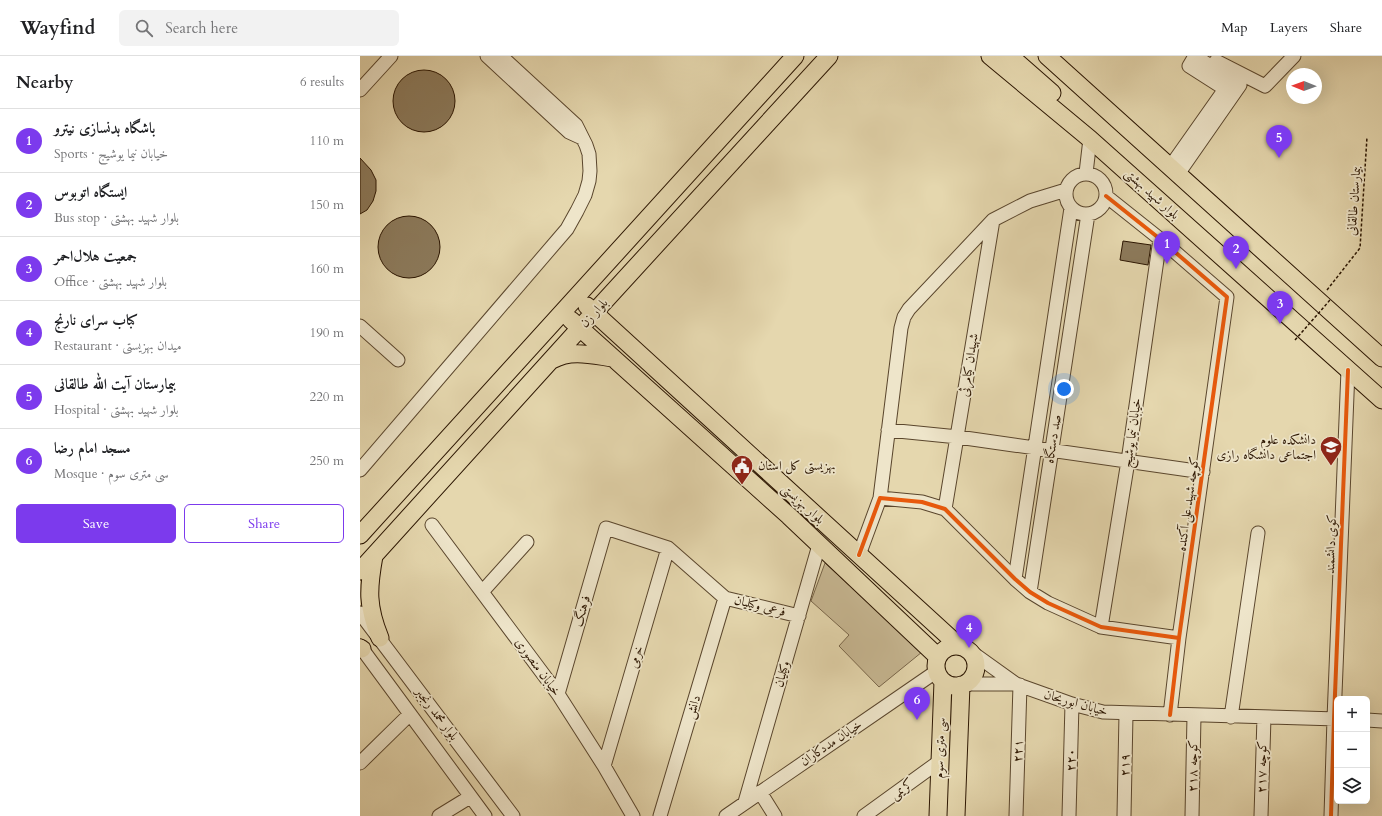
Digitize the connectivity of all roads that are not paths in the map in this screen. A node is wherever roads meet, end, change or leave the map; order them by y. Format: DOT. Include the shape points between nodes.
graph roads {
  1 [pos="391,56"];
  2 [pos="487,56"];
  3 [pos="501,56"];
  4 [pos="795,56"];
  5 [pos="828,56"];
  6 [pos="990,56"];
  7 [pos="1010,56"];
  8 [pos="1039,56"];
  9 [pos="1047,56"];
  10 [pos="1294,56"];
  11 [pos="1211,58"];
  12 [pos="360,90"];
  13 [pos="582,138"];
  14 [pos="1090,139"];
  15 [pos="1174,171"];
  16 [pos="1086,173"];
  17 [pos="1066,190"];
  18 [pos="1106,196"];
  19 [pos="1072,208"];
  20 [pos="1088,214"];
  21 [pos="1222,214"];
  22 [pos="992,220"];
  23 [pos="1201,238"];
  24 [pos="1160,239"];
  25 [pos="577,296"];
  26 [pos="562,312"];
  27 [pos="594,312"];
  28 [pos="360,326"];
  29 [pos="580,328"];
  30 [pos="613,358"];
  31 [pos="1382,358"];
  32 [pos="398,360"];
  33 [pos="548,363"];
  34 [pos="1348,370"];
  35 [pos="1382,400"];
  36 [pos="888,430"];
  37 [pos="958,437"];
  38 [pos="1035,448"];
  39 [pos="1051,450"];
  40 [pos="1128,461"];
  41 [pos="360,470"];
  42 [pos="1203,472"];
  43 [pos="880,498"];
  44 [pos="803,503"];
  45 [pos="945,510"];
  46 [pos="789,516"];
  47 [pos="432,525"];
  48 [pos="1258,533"];
  49 [pos="360,536"];
  50 [pos="527,542"];
  51 [pos="819,545"];
  52 [pos="668,548"];
  53 [pos="859,555"];
  54 [pos="374,556"];
  55 [pos="360,571"];
  56 [pos="1015,579"];
  57 [pos="482,592"];
  58 [pos="1030,592"];
  59 [pos="725,598"];
  60 [pos="360,613"];
  61 [pos="799,616"];
  62 [pos="1101,627"];
  63 [pos="380,638"];
  64 [pos="1179,638"];
  65 [pos="361,648"];
  66 [pos="964,649"];
  67 [pos="939,669"];
  68 [pos="962,685"];
  69 [pos="1018,685"];
  70 [pos="558,694"];
  71 [pos="1336,696"];
  72 [pos="1072,704"];
  73 [pos="1126,714"];
  74 [pos="410,715"];
  75 [pos="1170,715"];
  76 [pos="1194,716"];
  77 [pos="1231,716"];
  78 [pos="1264,717"];
  79 [pos="1334,719"];
  80 [pos="1370,720"];
  81 [pos="1382,721"];
  82 [pos="1334,732"];
  83 [pos="940,761"];
  84 [pos="360,763"];
  85 [pos="604,766"];
  86 [pos="760,792"];
  87 [pos="470,797"];
  88 [pos="745,802"];
  89 [pos="937,815"];
  90 [pos="439,816"];
  91 [pos="485,816"];
  92 [pos="513,816"];
  93 [pos="633,816"];
  94 [pos="660,816"];
  95 [pos="726,816"];
  96 [pos="775,816"];
  97 [pos="864,816"];
  98 [pos="956,816"];
  99 [pos="1016,816"];
  100 [pos="1070,816"];
  101 [pos="1124,816"];
  102 [pos="1192,816"];
  103 [pos="1261,816"];
  104 [pos="1331,816"];
  1 -- 12 [label="street"];
  2 -- 13 [label="street" via="569,132"];
  3 -- 13 [label="street" via="576,125"];
  4 -- 25 [label="main road, بلوار زن"];
  5 -- 27 [label="main road, بلوار زن"];
  6 -- 14 [label="main road, بلوار شهید بهشتی"];
  7 -- 23 [label="main road" via="1191,217"];
  8 -- 21 [label="main road" via="1203,205"];
  9 -- 15 [label="main road"];
  10 -- 11 [label="street" via="1265,86"];
  13 -- 41 [label="street" via="589,154 589,181 580,206 567,229"];
  14 -- 16 [label="street"];
  14 -- 23 [label="main road, بلوار شهید بهشتی"];
  15 -- 15 [label="street" via="1240,85 1195,56 1188,66 1225,89"];
  15 -- 21 [label="main road"];
  16 -- 17 [label="street" via="1073,178"];
  16 -- 18 [label="street" via="1101,180 1106,187"];
  17 -- 19 [label="street" via="1066,197"];
  17 -- 22 [label="street" via="1030,201"];
  18 -- 20 [label="street" via="1100,209"];
  18 -- 24 [label="street"];
  19 -- 20 [label="street" via="1082,214"];
  19 -- 38 [label="street, صد دستگاه"];
  20 -- 39 [label="street, صد دستگاه"];
  21 -- 31 [label="main road" via="1324,300"];
  22 -- 36 [label="street" via="904,317"];
  22 -- 37 [label="street, شهیدان کیامرثی"];
  23 -- 34 [label="main road, بلوار شهید بهشتی"];
  24 -- 40 [label="street, خیابان نیما یوشیج"];
  24 -- 42 [label="street, کوچه شهید علی آکنده" via="1227,297"];
  25 -- 26 [label="main road, بلوار زن"];
  25 -- 27 [label="main road, بلوار بهزیستی"];
  26 -- 29 [label="main road, بلوار بهزیستی"];
  26 -- 49 [label="main road, بلوار زن"];
  27 -- 29 [label="main road, بلوار زن"];
  27 -- 44 [label="main road, بلوار بهزیستی"];
  28 -- 32 [label="street"];
  29 -- 30 [label="main road, بلوار بهزیستی"];
  29 -- 33 [label="main road, بلوار زن"];
  30 -- 33 [label="main road" via="575,353 561,355"];
  30 -- 46 [label="main road, بلوار بهزیستی"];
  33 -- 54 [label="main road, بلوار زن"];
  34 -- 35 [label="main road, بلوار شهید بهشتی"];
  34 -- 71 [label="street, کوی دانشمند"];
  36 -- 37 [label="street"];
  36 -- 43 [label="street"];
  37 -- 38 [label="street"];
  37 -- 45 [label="street, شهیدان کیامرثی"];
  38 -- 39 [label="street"];
  38 -- 56 [label="street, صد دستگاه"];
  39 -- 40 [label="street"];
  39 -- 58 [label="street, صد دستگاه"];
  40 -- 42 [label="street"];
  40 -- 62 [label="street, خیابان نیما یوشیج"];
  42 -- 64 [label="street, کوچه شهید علی آکنده"];
  43 -- 45 [label="street" via="922,502"];
  43 -- 53 [label="street"];
  44 -- 46 [label="main road"];
  44 -- 53 [label="main road, بلوار بهزیستی"];
  45 -- 56 [label="street"];
  46 -- 51 [label="main road, بلوار بهزیستی"];
  47 -- 57 [label="street, خیابان منصوری"];
  48 -- 77 [label="street"];
  50 -- 57 [label="street"];
  51 -- 61 [label="street, وکیلیان"];
  51 -- 67 [label="main road, بلوار بهزیستی"];
  52 -- 59 [label="street, فرعی وکیلیان"];
  52 -- 70 [label="street, فرهنگ" via="606,528"];
  52 -- 85 [label="street, خرمی"];
  53 -- 66 [label="main road, بلوار بهزیستی"];
  54 -- 55 [label="main road, بلوار زن"];
  54 -- 63 [label="main road" via="369,603"];
  56 -- 58 [label="street"];
  57 -- 70 [label="street, خیابان منصوری"];
  58 -- 62 [label="street"];
  59 -- 61 [label="street, فرعی وکیلیان"];
  59 -- 94 [label="street, دانش"];
  60 -- 63 [label="street, بلوار محمد رنجبر"];
  61 -- 88 [label="street, وکیلیان"];
  62 -- 64 [label="street"];
  63 -- 92 [label="street, بلوار محمد رنجبر"];
  64 -- 75 [label="street, کوچه شهید علی آکنده"];
  65 -- 74 [label="street, بلوار محمد رنجبر"];
  66 -- 67 [label="main road" via="952,646 946,648 942,652"];
  66 -- 68 [label="main road" via="974,656 976,668 971,679"];
  66 -- 69 [label="street, خیابان ابوریحان"];
  67 -- 68 [label="main road" via="951,685"];
  67 -- 83 [label="main road, سی متری سوم"];
  67 -- 86 [label="street, خیابان مددکاران"];
  68 -- 69 [label="street"];
  68 -- 98 [label="main road, سی متری سوم"];
  69 -- 72 [label="street, خیابان ابوریحان"];
  69 -- 99 [label="street, ۲۲۱"];
  70 -- 85 [label="street, خیابان منصوری"];
  72 -- 73 [label="street, خیابان ابوریحان" via="1103,712"];
  72 -- 100 [label="street, ۲۲۰"];
  73 -- 75 [label="street, خیابان ابوریحان"];
  73 -- 101 [label="street, ۲۱۹"];
  74 -- 84 [label="street"];
  74 -- 87 [label="street, بلوار محمد رنجبر"];
  75 -- 76 [label="street, خیابان ابوریحان"];
  76 -- 77 [label="street, خیابان ابوریحان"];
  76 -- 102 [label="street, کوچه ۲۱۸"];
  77 -- 78 [label="street, خیابان ابوریحان"];
  78 -- 79 [label="street, خیابان ابوریحان"];
  78 -- 103 [label="street, کوچه ۲۱۷"];
  80 -- 81 [label="street"];
  82 -- 104 [label="street, کوی دانشمند"];
  83 -- 89 [label="main road, سی متری سوم"];
  83 -- 97 [label="street, کریمی"];
  85 -- 93 [label="street, خیابان منصوری"];
  86 -- 88 [label="street, خیابان مددکاران"];
  86 -- 96 [label="street"];
  87 -- 90 [label="street"];
  87 -- 91 [label="street, بلوار محمد رنجبر"];
  88 -- 95 [label="street, خیابان مددکاران"];
}
